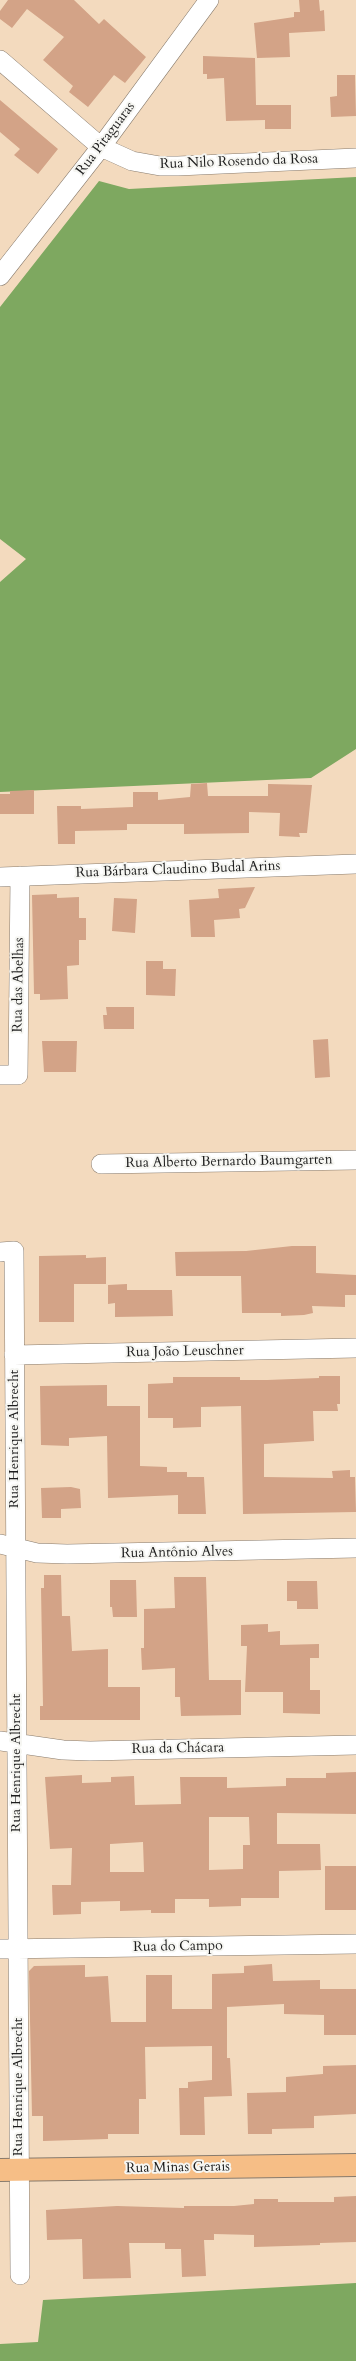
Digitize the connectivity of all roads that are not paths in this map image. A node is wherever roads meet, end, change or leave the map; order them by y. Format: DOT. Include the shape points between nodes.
graph roads {
  1 [pos="210,0"];
  2 [pos="0,60"];
  3 [pos="101,147"];
  4 [pos="356,158"];
  5 [pos="0,276"];
  6 [pos="356,864"];
  7 [pos="20,876"];
  8 [pos="0,877"];
  9 [pos="0,1075"];
  10 [pos="356,1160"];
  11 [pos="101,1164"];
  12 [pos="7,1251"];
  13 [pos="356,1348"];
  14 [pos="14,1355"];
  15 [pos="8,1547"];
  16 [pos="356,1548"];
  17 [pos="8,1743"];
  18 [pos="356,1745"];
  19 [pos="356,1944"];
  20 [pos="9,1950"];
  21 [pos="356,2165"];
  22 [pos="10,2170"];
  23 [pos="20,2275"];
  1 -- 3 [label="street, Rua Pitaguaras"];
  2 -- 3 [label="street, Rua Nilo Rosendo da Rosa"];
  3 -- 4 [label="street, Rua Nilo Rosendo da Rosa" via="132,161 160,166"];
  3 -- 5 [label="street, Rua Pitaguaras"];
  6 -- 7 [label="street, Rua Bárbara Claudino Budal Arins"];
  7 -- 8 [label="street, Rua Bárbara Claudino Budal Arins"];
  7 -- 9 [label="street, Rua das Abelhas" via="18,1075"];
  10 -- 11 [label="street, Rua Alberto Bernardo Baumgarten"];
  12 -- 14 [label="street, Rua Henrique Albrecht"];
  13 -- 14 [label="street, Rua João Leuschner"];
  14 -- 15 [label="street, Rua Henrique Albrecht"];
  15 -- 16 [label="street, Rua Antônio Alves" via="37,1553 98,1554"];
  15 -- 17 [label="street, Rua Henrique Albrecht"];
  17 -- 18 [label="street, Rua da Chácara" via="90,1751"];
  17 -- 20 [label="street, Rua Henrique Albrecht"];
  19 -- 20 [label="street, Rua do Campo"];
  20 -- 22 [label="street, Rua Henrique Albrecht"];
  21 -- 22 [label="main road, Rua Minas Gerais"];
  22 -- 23 [label="street, Rua Henrique Albrecht"];
}
